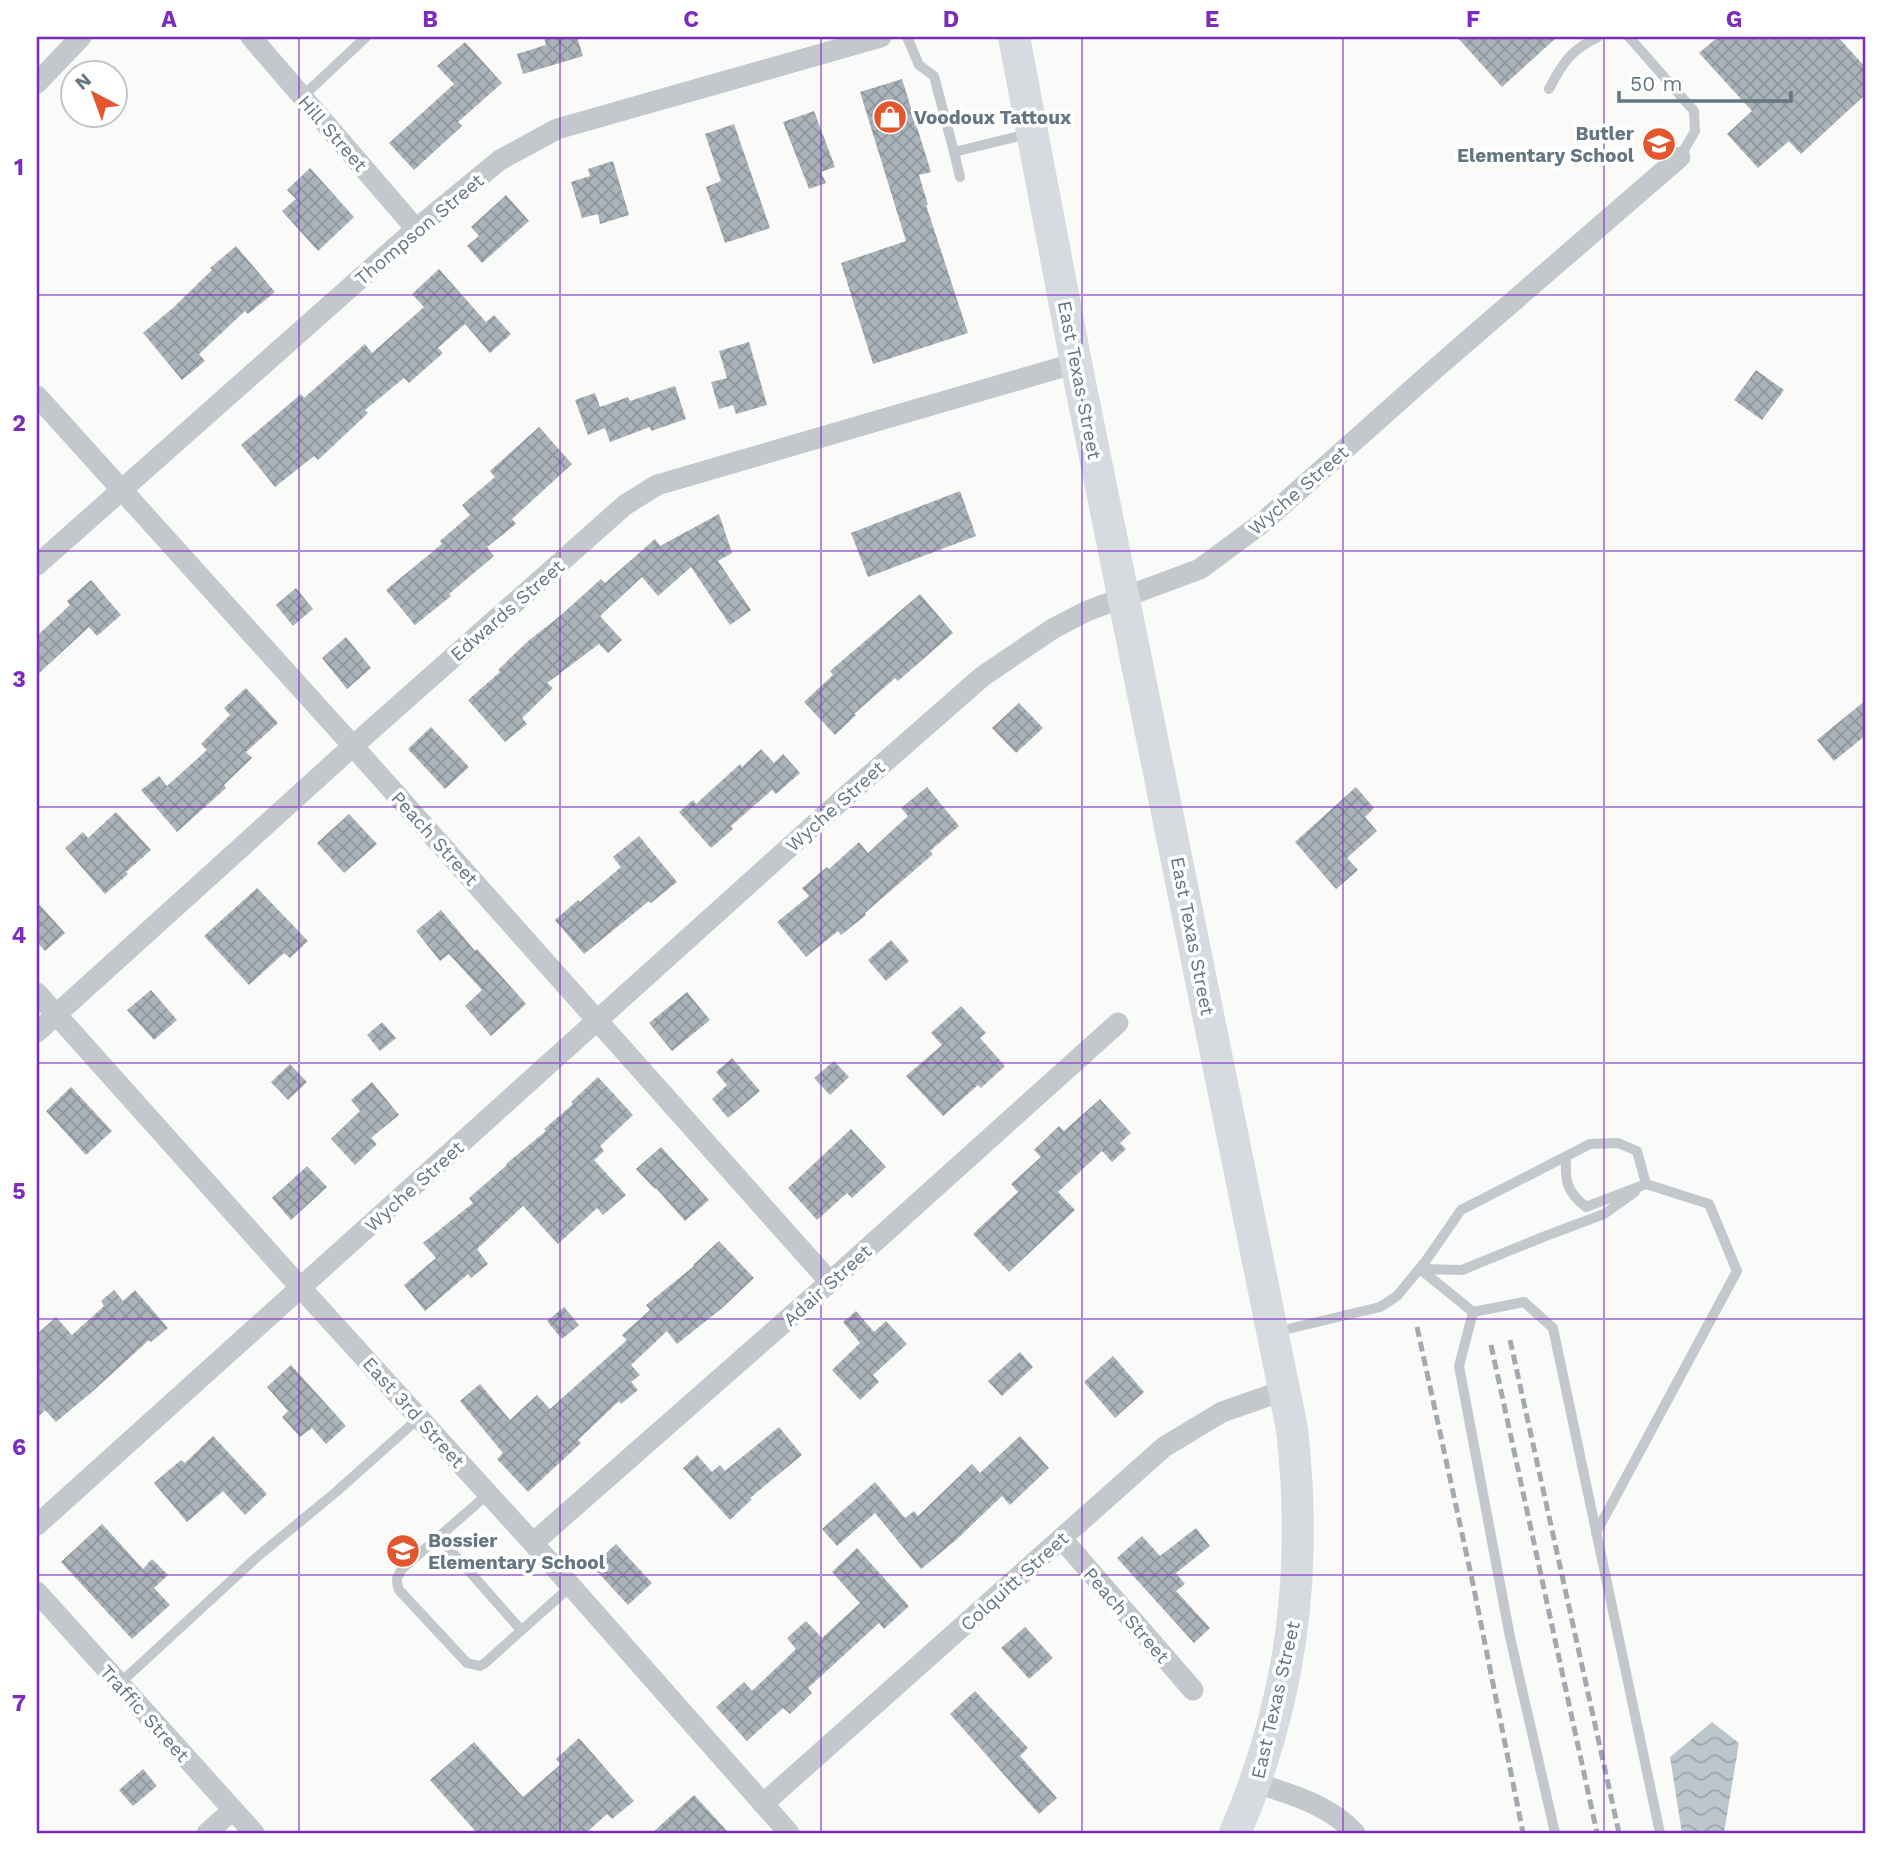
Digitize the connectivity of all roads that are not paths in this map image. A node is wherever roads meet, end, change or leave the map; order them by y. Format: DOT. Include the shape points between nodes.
graph roads {
  1 [pos="81,37"];
  2 [pos="251,37"];
  3 [pos="366,37"];
  4 [pos="881,37"];
  5 [pos="907,37"];
  6 [pos="1014,37"];
  7 [pos="1598,37"];
  8 [pos="1629,37"];
  9 [pos="37,83"];
  10 [pos="1549,89"];
  11 [pos="302,97"];
  12 [pos="1032,133"];
  13 [pos="954,152"];
  14 [pos="1680,157"];
  15 [pos="960,177"];
  16 [pos="416,229"];
  17 [pos="1076,363"];
  18 [pos="37,396"];
  19 [pos="121,490"];
  20 [pos="37,565"];
  21 [pos="1125,597"];
  22 [pos="353,746"];
  23 [pos="37,993"];
  24 [pos="56,1015"];
  25 [pos="597,1021"];
  26 [pos="1118,1023"];
  27 [pos="37,1032"];
  28 [pos="1566,1157"];
  29 [pos="1646,1184"];
  30 [pos="1420,1269"];
  31 [pos="830,1282"];
  32 [pos="300,1287"];
  33 [pos="1473,1312"];
  34 [pos="1273,1332"];
  35 [pos="1285,1390"];
  36 [pos="419,1418"];
  37 [pos="488,1494"];
  38 [pos="37,1525"];
  39 [pos="1597,1533"];
  40 [pos="439,1537"];
  41 [pos="1062,1539"];
  42 [pos="533,1543"];
  43 [pos="571,1586"];
  44 [pos="37,1592"];
  45 [pos="521,1630"];
  46 [pos="119,1684"];
  47 [pos="1193,1690"];
  48 [pos="1256,1783"];
  49 [pos="763,1804"];
  50 [pos="233,1810"];
  51 [pos="206,1833"];
  52 [pos="254,1833"];
  53 [pos="789,1833"];
  54 [pos="1235,1833"];
  55 [pos="1354,1833"];
  56 [pos="1555,1833"];
  57 [pos="1660,1833"];
  1 -- 9 [label="street"];
  2 -- 11 [label="street, Hill Street"];
  3 -- 11 [label="lane"];
  4 -- 16 [label="street, Thompson Street" via="557,129 500,160"];
  5 -- 13 [label="lane" via="919,65 934,76"];
  6 -- 12 [label="main road, East Texas Street"];
  7 -- 10 [label="lane" via="1579,46 1560,67"];
  8 -- 14 [label="lane" via="1693,111 1695,131"];
  11 -- 16 [label="street, Hill Street"];
  12 -- 13 [label="lane"];
  12 -- 17 [label="main road, East Texas Street"];
  13 -- 15 [label="lane"];
  14 -- 21 [label="street, Wyche Street" via="1262,523 1200,569"];
  16 -- 19 [label="street, Thompson Street"];
  17 -- 21 [label="main road, East Texas Street"];
  17 -- 22 [label="street, Edwards Street" via="657,485 625,505"];
  18 -- 19 [label="street, Peach Street"];
  19 -- 20 [label="street, Thompson Street"];
  19 -- 22 [label="street, Peach Street"];
  21 -- 25 [label="street, Wyche Street" via="1054,628 983,676"];
  21 -- 34 [label="main road, East Texas Street"];
  22 -- 24 [label="street, Edwards Street"];
  22 -- 25 [label="street, Peach Street"];
  23 -- 24 [label="street, East 3rd Street"];
  24 -- 27 [label="street, Edwards Street"];
  24 -- 32 [label="street, East 3rd Street"];
  25 -- 31 [label="street, Peach Street"];
  25 -- 32 [label="street, Wyche Street"];
  26 -- 31 [label="street, Adair Street"];
  28 -- 29 [label="lane" via="1590,1144 1618,1143 1637,1151"];
  28 -- 29 [label="lane" via="1565,1178 1573,1197 1586,1207"];
  28 -- 30 [label="lane" via="1461,1210"];
  29 -- 30 [label="lane" via="1604,1214 1462,1270"];
  29 -- 39 [label="lane" via="1709,1204 1737,1271"];
  30 -- 33 [label="lane"];
  30 -- 34 [label="lane" via="1397,1296 1380,1307"];
  31 -- 42 [label="street, Adair Street"];
  32 -- 36 [label="street, East 3rd Street"];
  32 -- 38 [label="street, Wyche Street"];
  33 -- 39 [label="lane" via="1524,1302 1553,1328"];
  33 -- 56 [label="lane" via="1459,1366 1510,1637"];
  34 -- 35 [label="main road, East Texas Street"];
  35 -- 41 [label="street, Colquitt Street" via="1222,1412 1164,1447"];
  35 -- 48 [label="main road, East Texas Street" via="1297,1474 1295,1610 1283,1681"];
  36 -- 37 [label="street, East 3rd Street"];
  36 -- 46 [label="lane"];
  37 -- 40 [label="lane"];
  37 -- 42 [label="street, East 3rd Street"];
  39 -- 57 [label="lane"];
  40 -- 45 [label="lane"];
  40 -- 45 [label="lane" via="397,1575 399,1590 473,1665 485,1663"];
  41 -- 47 [label="street, Peach Street"];
  41 -- 49 [label="street, Colquitt Street"];
  42 -- 43 [label="street, East 3rd Street"];
  43 -- 45 [label="lane"];
  43 -- 49 [label="street, East 3rd Street"];
  44 -- 46 [label="street, Traffic Street"];
  46 -- 50 [label="street, Traffic Street"];
  48 -- 54 [label="main road, East Texas Street"];
  48 -- 55 [label="street" via="1324,1807"];
  49 -- 53 [label="street, East 3rd Street"];
  50 -- 51 [label="street"];
  50 -- 52 [label="street, Traffic Street"];
}
